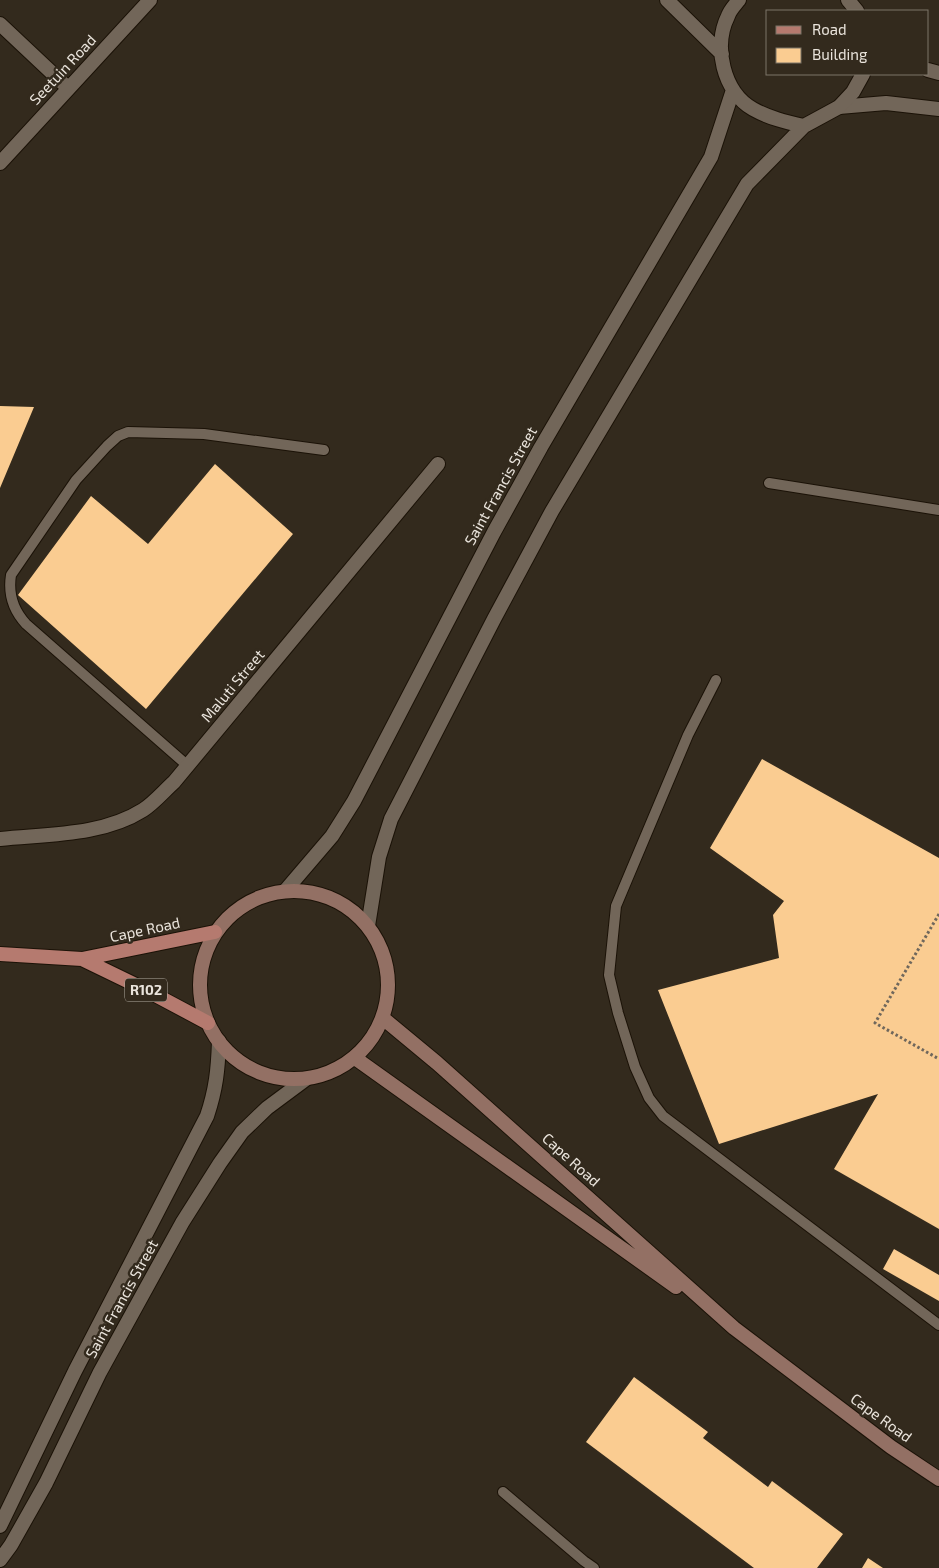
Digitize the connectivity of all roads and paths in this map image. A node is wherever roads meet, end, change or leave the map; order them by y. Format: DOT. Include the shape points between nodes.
graph roads {
  1 [pos="150,0"];
  2 [pos="668,0"];
  3 [pos="739,0"];
  4 [pos="0,24"];
  5 [pos="722,54"];
  6 [pos="862,75"];
  7 [pos="68,88"];
  8 [pos="733,90"];
  9 [pos="839,107"];
  10 [pos="939,109"];
  11 [pos="804,126"];
  12 [pos="0,163"];
  13 [pos="324,450"];
  14 [pos="438,464"];
  15 [pos="769,483"];
  16 [pos="939,510"];
  17 [pos="4,590"];
  18 [pos="716,680"];
  19 [pos="188,766"];
  20 [pos="0,839"];
  21 [pos="285,891"];
  22 [pos="939,914"];
  23 [pos="368,926"];
  24 [pos="215,932"];
  25 [pos="0,954"];
  26 [pos="82,960"];
  27 [pos="384,1019"];
  28 [pos="208,1023"];
  29 [pos="219,1041"];
  30 [pos="355,1058"];
  31 [pos="939,1060"];
  32 [pos="306,1079"];
  33 [pos="939,1325"];
  34 [pos="734,1328"];
  35 [pos="939,1478"];
  36 [pos="502,1492"];
  37 [pos="0,1526"];
  38 [pos="0,1560"];
  39 [pos="594,1568"];
  1 -- 7 [label="street, Seetuin Road"];
  2 -- 5 [label="street"];
  3 -- 5 [label="street" via="727,16 720,41"];
  4 -- 7 [label="street"];
  5 -- 8 [label="street" via="723,66"];
  6 -- 9 [label="street"];
  7 -- 12 [label="street, Seetuin Road"];
  8 -- 11 [label="street" via="751,108 774,119"];
  8 -- 21 [label="street, Saint Francis Street" via="711,157 536,455 354,801 332,836"];
  9 -- 10 [label="street" via="886,103"];
  9 -- 11 [label="street"];
  11 -- 23 [label="street" via="748,184 548,519 391,819 379,857"];
  13 -- 17 [label="lane" via="204,434 128,432 118,436 76,480"];
  14 -- 19 [label="street, Maluti Street"];
  15 -- 16 [label="lane"];
  17 -- 19 [label="lane" via="26,624"];
  18 -- 33 [label="lane" via="688,735 616,906 609,974 635,1067 649,1098 663,1116"];
  19 -- 20 [label="street, Maluti Street" via="143,810 114,824"];
  21 -- 23 [label="main road" via="313,892 341,901"];
  21 -- 24 [label="main road" via="258,897 234,911"];
  22 -- 31 [label="path" via="875,1023"];
  23 -- 27 [label="main road" via="381,948 388,978 389,995"];
  24 -- 26 [label="main road, Cape Road / R102"];
  24 -- 28 [label="main road" via="203,957 199,984 202,1010"];
  25 -- 26 [label="main road, Cape Road / R102"];
  26 -- 28 [label="main road, Cape Road / R102"];
  27 -- 30 [label="main road" via="371,1041"];
  27 -- 34 [label="main road, Cape Road" via="438,1063"];
  28 -- 29 [label="main road"];
  29 -- 32 [label="main road" via="231,1056 253,1071 280,1079"];
  29 -- 37 [label="street, Saint Francis Street" via="218,1072 206,1116 75,1371"];
  30 -- 32 [label="main road" via="332,1072"];
  30 -- 34 [label="main road, Cape Road"];
  32 -- 38 [label="street, Saint Francis Street" via="267,1108 242,1132 220,1163 182,1223 104,1364 46,1483"];
  34 -- 35 [label="main road, Cape Road" via="891,1447"];
  36 -- 39 [label="lane"];
}
